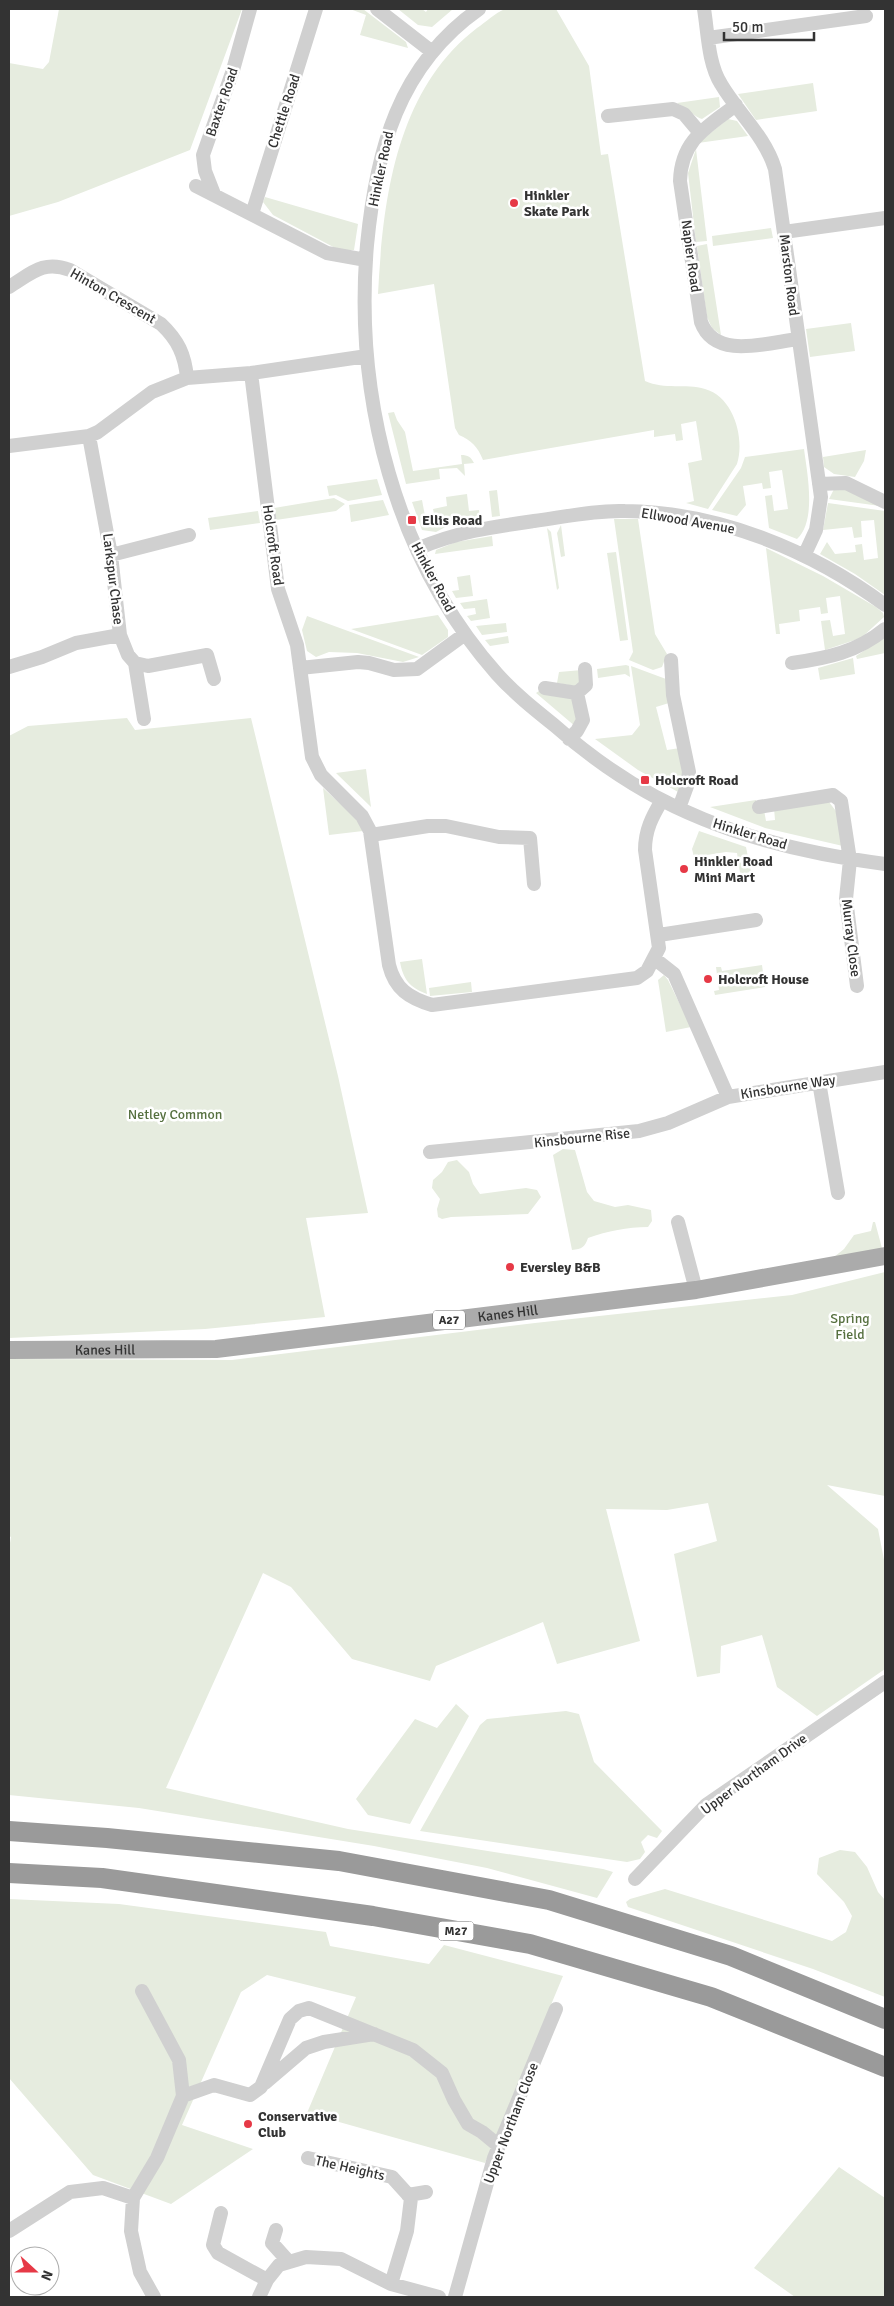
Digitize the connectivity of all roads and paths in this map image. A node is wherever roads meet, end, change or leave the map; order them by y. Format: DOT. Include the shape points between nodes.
graph roads {
  1 [pos="316,9"];
  2 [pos="377,9"];
  3 [pos="478,9"];
  4 [pos="704,9"];
  5 [pos="250,10"];
  6 [pos="866,16"];
  7 [pos="708,38"];
  8 [pos="431,51"];
  9 [pos="736,105"];
  10 [pos="608,116"];
  11 [pos="700,133"];
  12 [pos="196,186"];
  13 [pos="214,194"];
  14 [pos="252,214"];
  15 [pos="885,218"];
  16 [pos="784,232"];
  17 [pos="366,260"];
  18 [pos="9,287"];
  19 [pos="798,340"];
  20 [pos="367,356"];
  21 [pos="251,373"];
  22 [pos="187,378"];
  23 [pos="89,436"];
  24 [pos="9,446"];
  25 [pos="819,484"];
  26 [pos="885,502"];
  27 [pos="189,536"];
  28 [pos="417,549"];
  29 [pos="111,555"];
  30 [pos="804,556"];
  31 [pos="885,605"];
  32 [pos="885,629"];
  33 [pos="465,634"];
  34 [pos="120,636"];
  35 [pos="671,660"];
  36 [pos="135,663"];
  37 [pos="792,663"];
  38 [pos="9,666"];
  39 [pos="300,668"];
  40 [pos="588,672"];
  41 [pos="214,679"];
  42 [pos="545,688"];
  43 [pos="577,693"];
  44 [pos="144,718"];
  45 [pos="569,739"];
  46 [pos="662,800"];
  47 [pos="678,808"];
  48 [pos="766,810"];
  49 [pos="371,835"];
  50 [pos="850,860"];
  51 [pos="885,864"];
  52 [pos="534,884"];
  53 [pos="756,920"];
  54 [pos="658,936"];
  55 [pos="655,959"];
  56 [pos="858,986"];
  57 [pos="885,1072"];
  58 [pos="819,1082"];
  59 [pos="728,1097"];
  60 [pos="430,1152"];
  61 [pos="838,1193"];
  62 [pos="678,1222"];
  63 [pos="885,1256"];
  64 [pos="696,1290"];
  65 [pos="9,1350"];
  66 [pos="885,1682"];
  67 [pos="9,1831"];
  68 [pos="9,1873"];
  69 [pos="635,1879"];
  70 [pos="142,1991"];
  71 [pos="556,2009"];
  72 [pos="885,2019"];
  73 [pos="374,2034"];
  74 [pos="885,2067"];
  75 [pos="261,2087"];
  76 [pos="183,2096"];
  77 [pos="499,2146"];
  78 [pos="308,2158"];
  79 [pos="426,2192"];
  80 [pos="408,2195"];
  81 [pos="133,2198"];
  82 [pos="221,2213"];
  83 [pos="276,2230"];
  84 [pos="9,2231"];
  85 [pos="289,2262"];
  86 [pos="267,2280"];
  87 [pos="391,2284"];
  88 [pos="154,2297"];
  89 [pos="259,2297"];
  90 [pos="439,2297"];
  91 [pos="455,2297"];
  1 -- 14 [label="street, Chettle Road"];
  2 -- 8 [label="street"];
  3 -- 8 [label="street, Hinkler Road" via="454,27"];
  4 -- 7 [label="street, Marston Road"];
  5 -- 13 [label="street, Baxter Road" via="203,155"];
  6 -- 7 [label="street"];
  7 -- 9 [label="street, Marston Road" via="718,78"];
  8 -- 17 [label="street, Hinkler Road" via="411,81 388,132 375,190"];
  9 -- 11 [label="street, Napier Road"];
  9 -- 16 [label="street, Marston Road" via="770,155"];
  10 -- 11 [label="street" via="673,109 684,114"];
  11 -- 19 [label="street, Napier Road" via="686,150 680,181 703,328 710,338 726,346"];
  12 -- 13 [label="street"];
  13 -- 14 [label="street"];
  14 -- 17 [label="street" via="327,253"];
  15 -- 16 [label="street"];
  16 -- 19 [label="street, Marston Road"];
  17 -- 20 [label="street, Hinkler Road"];
  18 -- 22 [label="street, Hinton Crescent" via="43,267 58,265 70,270 161,324 182,351"];
  19 -- 25 [label="street, Marston Road"];
  20 -- 21 [label="street"];
  20 -- 28 [label="street, Hinkler Road" via="376,424"];
  21 -- 22 [label="street"];
  21 -- 39 [label="street, Holcroft Road" via="278,589 291,624"];
  22 -- 23 [label="street" via="152,392"];
  23 -- 24 [label="street"];
  23 -- 29 [label="street, Larkspur Chase"];
  25 -- 26 [label="street" via="846,483"];
  25 -- 30 [label="street, Marston Road" via="818,522"];
  27 -- 29 [label="street"];
  28 -- 30 [label="street, Ellwood Avenue" via="480,529 625,511 666,514 723,525"];
  28 -- 33 [label="street, Hinkler Road" via="441,597"];
  29 -- 34 [label="street, Larkspur Chase"];
  30 -- 31 [label="street, Ellwood Avenue"];
  32 -- 37 [label="street" via="862,646 845,653"];
  33 -- 39 [label="street" via="417,669 394,670 358,662"];
  33 -- 45 [label="street, Hinkler Road" via="499,676"];
  34 -- 36 [label="street, Larkspur Chase" via="128,656"];
  34 -- 38 [label="street" via="76,643"];
  35 -- 47 [label="street" via="673,695 689,772"];
  36 -- 41 [label="street" via="148,666 207,655"];
  36 -- 44 [label="street, Larkspur Chase"];
  39 -- 49 [label="street, Holcroft Road" via="312,757 321,775 362,816"];
  40 -- 43 [label="street" via="586,685"];
  42 -- 43 [label="street"];
  43 -- 45 [label="street" via="583,720"];
  45 -- 46 [label="street, Hinkler Road"];
  46 -- 47 [label="street, Hinkler Road"];
  46 -- 54 [label="street" via="645,836"];
  47 -- 50 [label="street, Hinkler Road" via="749,835"];
  48 -- 50 [label="street" via="833,795 839,798"];
  49 -- 52 [label="street" via="446,826 499,837 530,838"];
  49 -- 55 [label="street, Holcroft Road" via="390,971 398,987 422,1002 432,1006 625,982 647,971"];
  50 -- 51 [label="street, Hinkler Road"];
  50 -- 56 [label="street, Murray Close" via="846,899"];
  53 -- 54 [label="street"];
  54 -- 55 [label="street" via="659,948"];
  55 -- 59 [label="street, Kinsbourne Way" via="674,974"];
  57 -- 58 [label="street, Kinsbourne Way"];
  58 -- 59 [label="street, Kinsbourne Way"];
  58 -- 61 [label="street"];
  59 -- 60 [label="street, Kinsbourne Rise" via="639,1132"];
  62 -- 64 [label="street"];
  63 -- 64 [label="main road, Kanes Hill / A27"];
  64 -- 65 [label="main road, Kanes Hill / A27" via="216,1349"];
  66 -- 69 [label="street, Upper Northam Drive" via="706,1805"];
  67 -- 72 [label="highway" via="339,1861 550,1900 731,1956"];
  68 -- 74 [label="highway, M27" via="102,1878 373,1916 530,1944 711,1997"];
  70 -- 76 [label="street" via="179,2060"];
  71 -- 77 [label="street, Upper Northam Close"];
  73 -- 75 [label="street" via="306,2048"];
  73 -- 75 [label="street" via="309,2008 298,2011 290,2019"];
  73 -- 77 [label="street" via="413,2050 442,2073 468,2124"];
  75 -- 76 [label="street" via="250,2095 214,2085"];
  76 -- 81 [label="street" via="157,2158"];
  77 -- 91 [label="street, Upper Northam Close"];
  78 -- 80 [label="street, The Heights" via="392,2177"];
  79 -- 80 [label="street"];
  80 -- 87 [label="street" via="411,2198 407,2231"];
  81 -- 84 [label="street" via="103,2188 70,2192"];
  81 -- 88 [label="street" via="131,2231 140,2272"];
  82 -- 86 [label="street" via="213,2245 218,2253"];
  83 -- 85 [label="street" via="272,2243"];
  85 -- 86 [label="street" via="279,2265"];
  85 -- 87 [label="street" via="306,2257 341,2259"];
  86 -- 89 [label="street"];
  87 -- 90 [label="street"];
}
